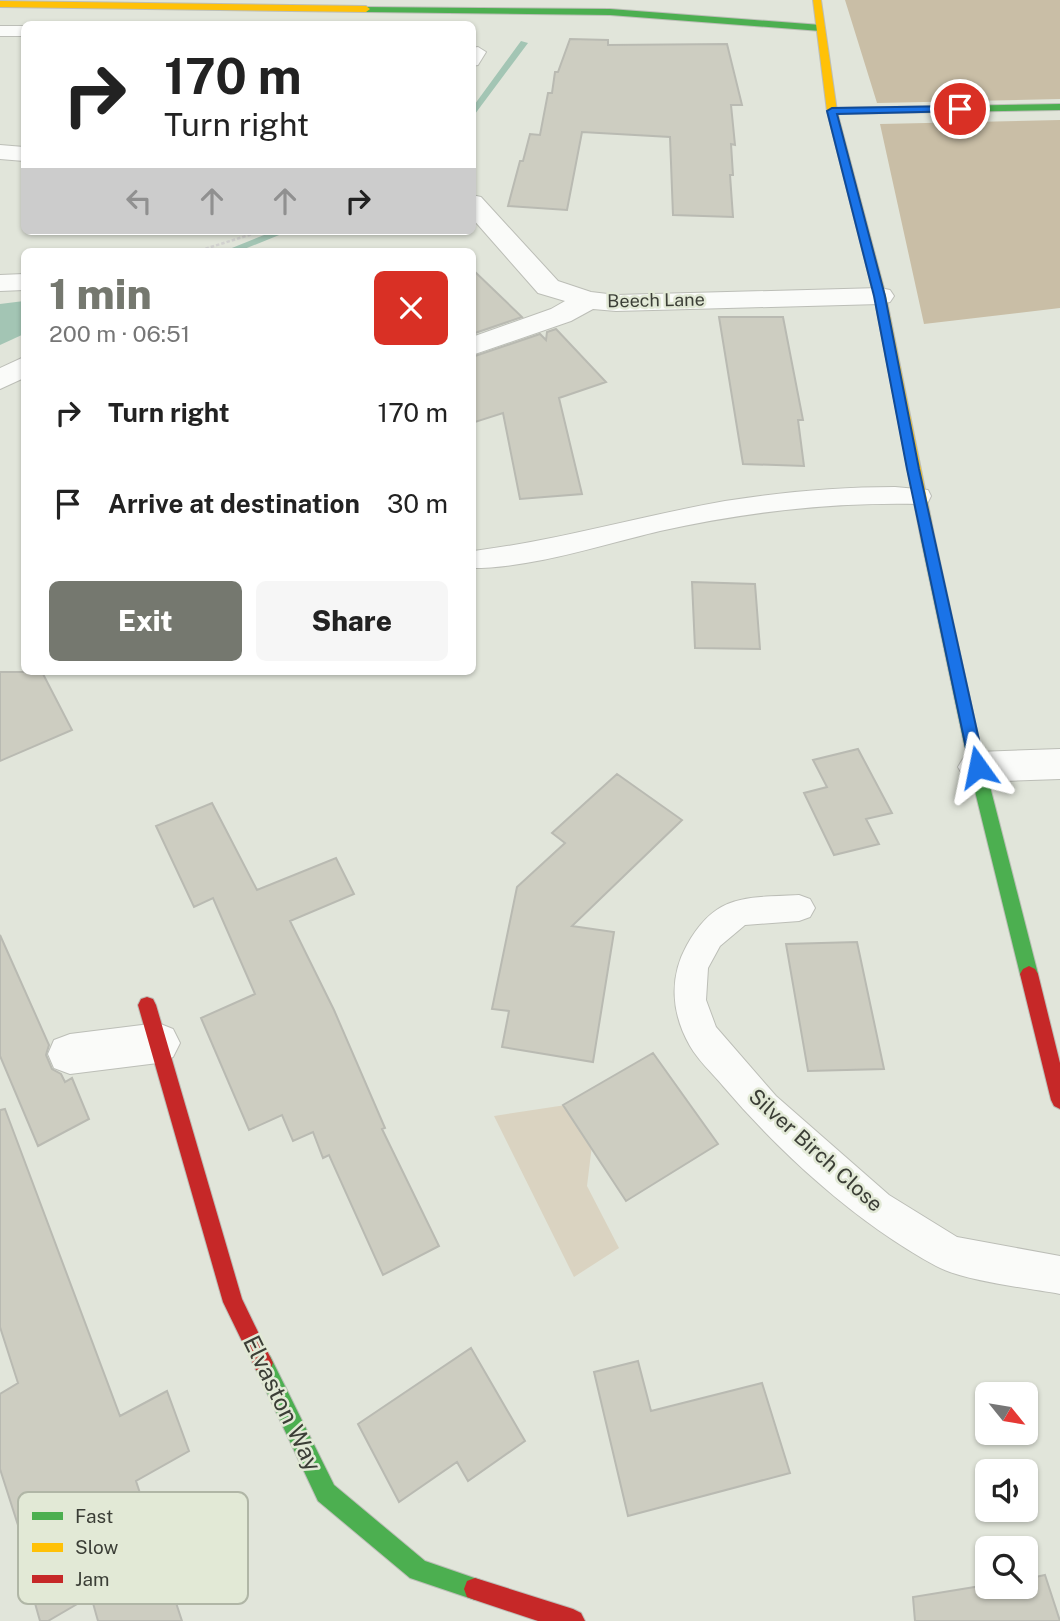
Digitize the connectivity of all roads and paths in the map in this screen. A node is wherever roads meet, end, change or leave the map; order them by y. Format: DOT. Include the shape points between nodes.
graph roads {
  1 [pos="817,0"];
  2 [pos="0,4"];
  3 [pos="821,28"];
  4 [pos="0,31"];
  5 [pos="21,31"];
  6 [pos="1060,107"];
  7 [pos="832,111"];
  8 [pos="0,152"];
  9 [pos="21,154"];
  10 [pos="476,207"];
  11 [pos="249,235"];
  12 [pos="208,248"];
  13 [pos="21,282"];
  14 [pos="0,283"];
  15 [pos="880,296"];
  16 [pos="588,300"];
  17 [pos="476,346"];
  18 [pos="21,368"];
  19 [pos="0,380"];
  20 [pos="919,496"];
  21 [pos="476,560"];
  22 [pos="1060,764"];
  23 [pos="978,767"];
  24 [pos="799,908"];
  25 [pos="153,1024"];
  26 [pos="70,1054"];
  27 [pos="1060,1100"];
  28 [pos="1060,1275"];
  29 [pos="573,1621"];
  1 -- 3 [label="street"];
  2 -- 3 [label="street" via="610,12"];
  3 -- 7 [label="street"];
  4 -- 5 [label="lane"];
  6 -- 7 [label="street"];
  7 -- 15 [label="street"];
  8 -- 9 [label="street"];
  10 -- 16 [label="street, Beech Lane" via="548,288"];
  11 -- 12 [label="path"];
  13 -- 14 [label="street"];
  15 -- 16 [label="street, Beech Lane"];
  15 -- 20 [label="street"];
  16 -- 17 [label="street" via="561,315"];
  18 -- 19 [label="street"];
  20 -- 21 [label="lane" via="862,494 724,510 522,555"];
  20 -- 23 [label="street"];
  22 -- 23 [label="street"];
  23 -- 27 [label="street"];
  24 -- 28 [label="lane, Silver Birch Close" via="738,912 709,936 692,967 690,1000 702,1035 764,1108 876,1208 951,1254"];
  25 -- 26 [label="street, Elvaston Way"];
  25 -- 29 [label="street, Elvaston Way" via="233,1302 326,1493 418,1570"];
}
